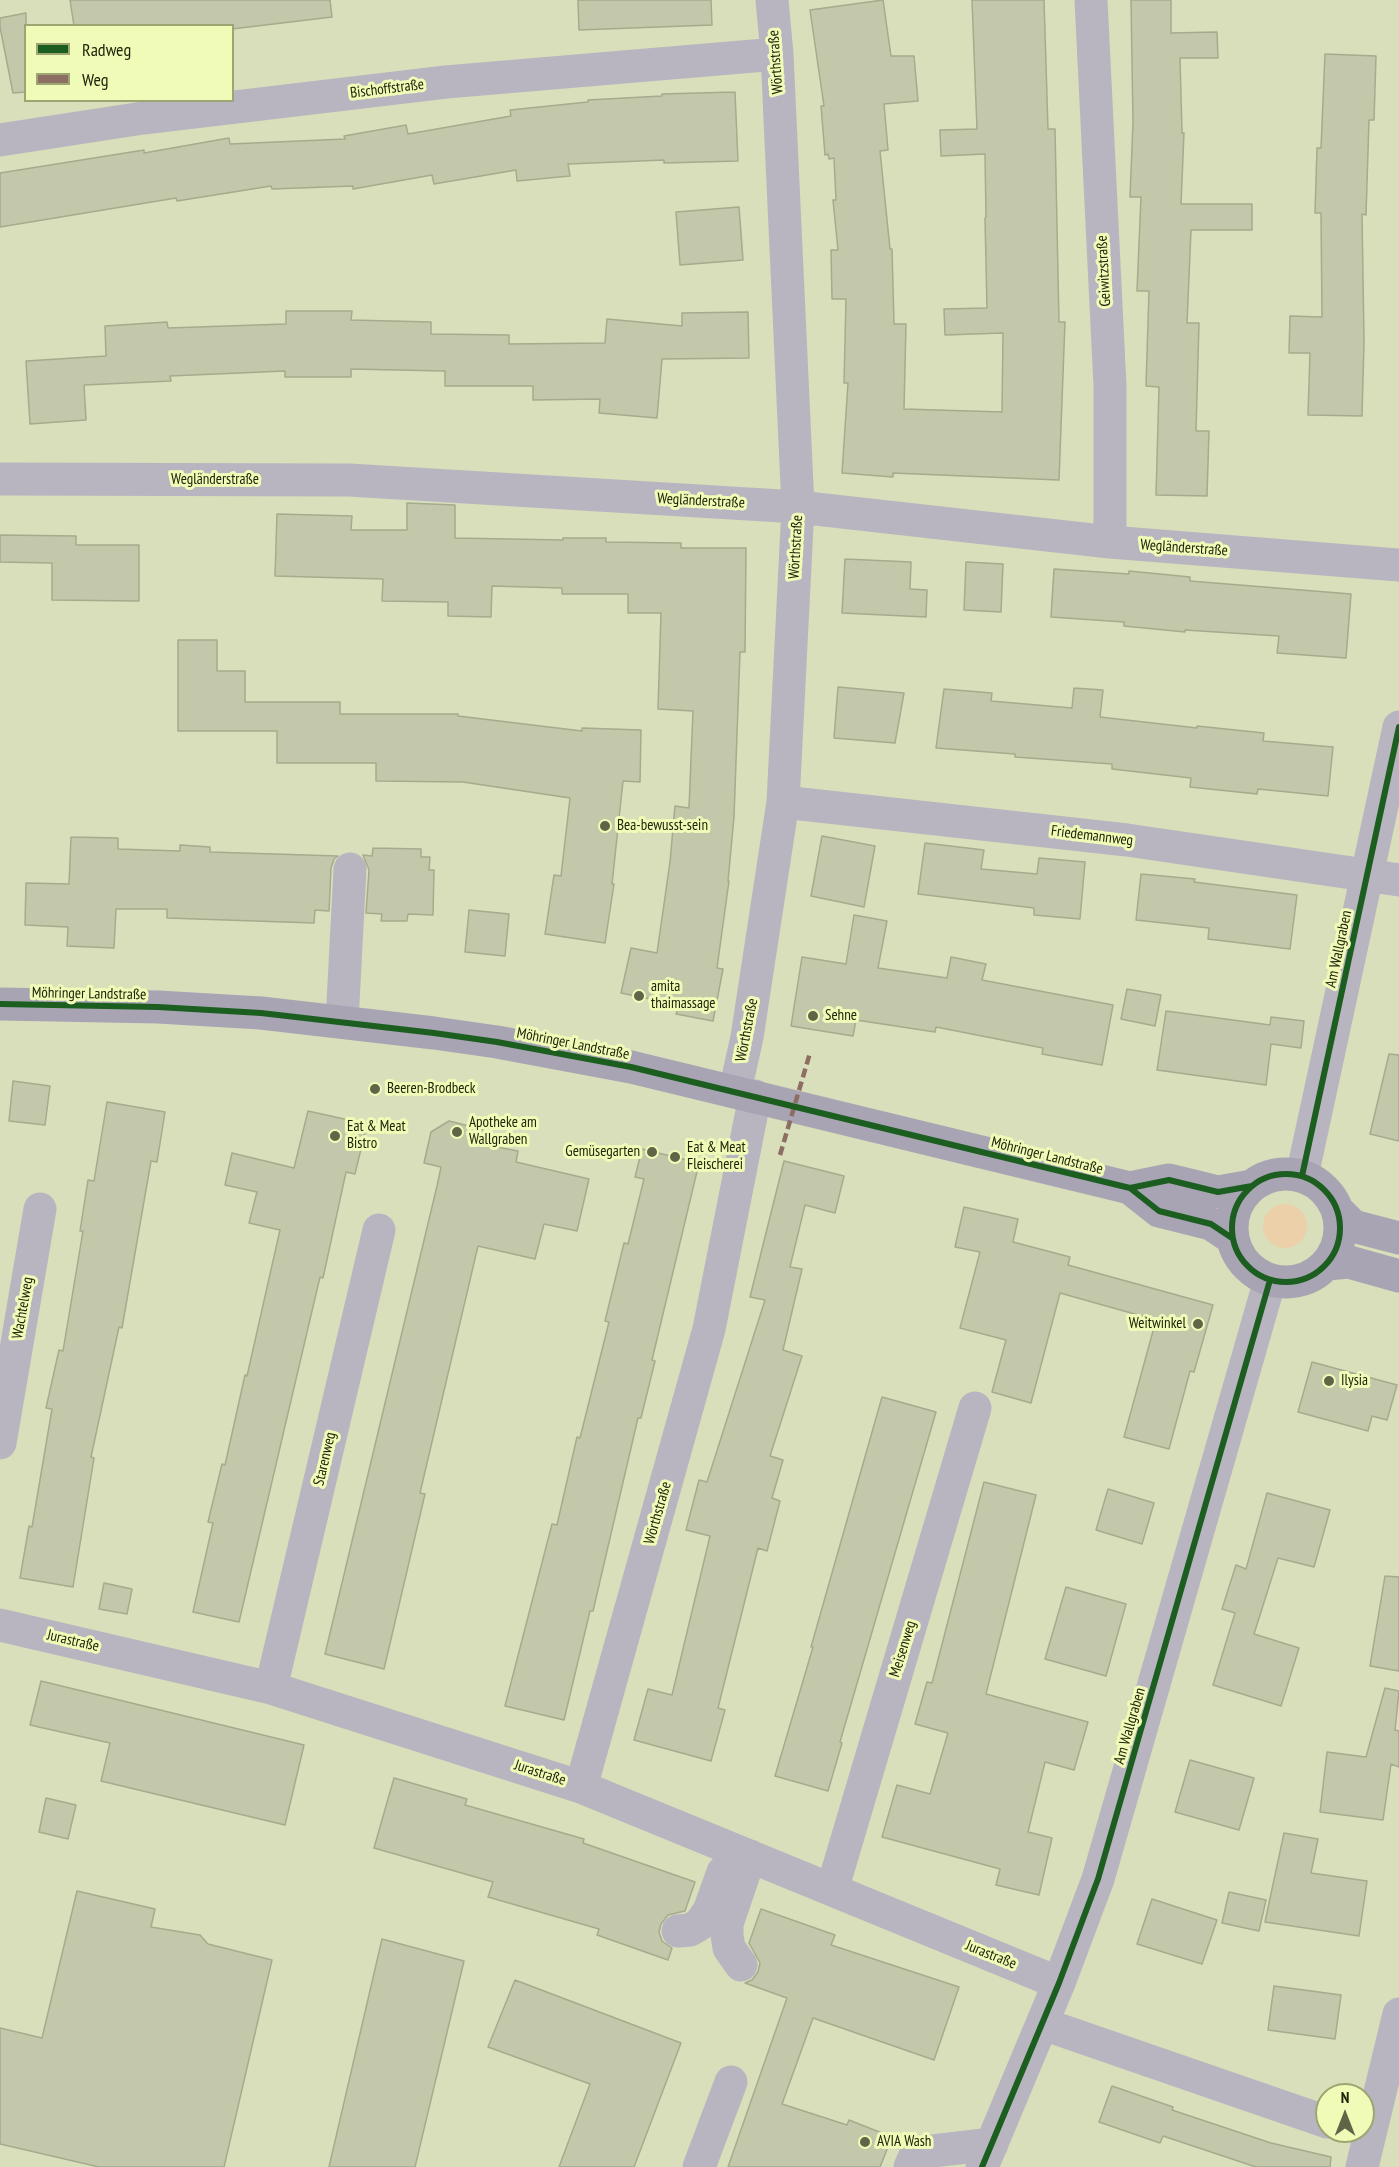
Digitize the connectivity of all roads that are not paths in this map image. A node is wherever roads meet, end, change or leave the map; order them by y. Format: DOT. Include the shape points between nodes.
graph roads {
  1 [pos="772,0"];
  2 [pos="1091,0"];
  3 [pos="777,54"];
  4 [pos="0,140"];
  5 [pos="0,479"];
  6 [pos="798,507"];
  7 [pos="1110,542"];
  8 [pos="1399,565"];
  9 [pos="1399,727"];
  10 [pos="783,802"];
  11 [pos="350,869"];
  12 [pos="1383,878"];
  13 [pos="0,1004"];
  14 [pos="342,1022"];
  15 [pos="745,1094"];
  16 [pos="1302,1176"];
  17 [pos="1252,1186"];
  18 [pos="1130,1188"];
  19 [pos="40,1209"];
  20 [pos="1337,1210"];
  21 [pos="379,1230"];
  22 [pos="1232,1238"];
  23 [pos="1399,1238"];
  24 [pos="1327,1264"];
  25 [pos="1399,1276"];
  26 [pos="1270,1280"];
  27 [pos="975,1408"];
  28 [pos="0,1443"];
  29 [pos="1,1628"];
  30 [pos="271,1688"];
  31 [pos="581,1787"];
  32 [pos="741,1852"];
  33 [pos="832,1890"];
  34 [pos="678,1931"];
  35 [pos="741,1965"];
  36 [pos="1059,1983"];
  37 [pos="1399,2014"];
  38 [pos="1043,2024"];
  39 [pos="731,2082"];
  40 [pos="1315,2118"];
  41 [pos="1377,2130"];
  42 [pos="987,2156"];
  43 [pos="699,2167"];
  44 [pos="910,2167"];
  45 [pos="1362,2167"];
  1 -- 3 [label="street, Wörthstraße"];
  2 -- 7 [label="street, Geiwitzstraße" via="1110,386"];
  3 -- 4 [label="street, Bischoffstraße" via="446,82 143,118"];
  3 -- 6 [label="street, Wörthstraße"];
  5 -- 6 [label="street, Wegländerstraße" via="349,480"];
  6 -- 7 [label="street, Wegländerstraße"];
  6 -- 10 [label="street, Wörthstraße"];
  7 -- 8 [label="street, Wegländerstraße"];
  9 -- 12 [label="street, Am Wallgraben"];
  10 -- 12 [label="street, Friedemannweg" via="1127,840"];
  10 -- 15 [label="street, Wörthstraße" via="747,1037"];
  11 -- 14 [label="street"];
  12 -- 16 [label="street, Am Wallgraben"];
  13 -- 14 [label="main road, Möhringer Landstraße" via="158,1007"];
  14 -- 15 [label="main road, Möhringer Landstraße" via="497,1042 631,1067"];
  15 -- 18 [label="main road, Möhringer Landstraße"];
  15 -- 31 [label="street, Wörthstraße" via="709,1329"];
  16 -- 17 [label="main road, Möhringer Landstraße" via="1267,1177"];
  16 -- 20 [label="main road" via="1329,1195"];
  17 -- 18 [label="main road, Möhringer Landstraße" via="1218,1192 1169,1180"];
  17 -- 22 [label="main road" via="1240,1198 1233,1215"];
  18 -- 22 [label="main road, Möhringer Landstraße" via="1159,1211 1210,1224"];
  19 -- 28 [label="street, Wachtelweg"];
  20 -- 23 [label="main road" via="1353,1226"];
  20 -- 24 [label="main road" via="1340,1238"];
  21 -- 30 [label="street, Starenweg"];
  22 -- 26 [label="main road" via="1249,1269"];
  24 -- 25 [label="main road" via="1349,1262"];
  24 -- 26 [label="main road" via="1301,1281"];
  26 -- 36 [label="street, Am Wallgraben" via="1098,1879"];
  27 -- 33 [label="street, Meisenweg"];
  29 -- 30 [label="street, Jurastraße"];
  30 -- 31 [label="street, Jurastraße"];
  31 -- 32 [label="street, Jurastraße"];
  32 -- 33 [label="street, Jurastraße"];
  32 -- 34 [label="street" via="700,1924"];
  32 -- 35 [label="street" via="727,1935 729,1948"];
  33 -- 36 [label="street, Jurastraße"];
  36 -- 38 [label="street, Am Wallgraben"];
  37 -- 41 [label="street"];
  38 -- 40 [label="street"];
  38 -- 42 [label="street, Am Wallgraben"];
  39 -- 43 [label="street"];
  41 -- 45 [label="street"];
  42 -- 44 [label="street" via="916,2153"];
}
